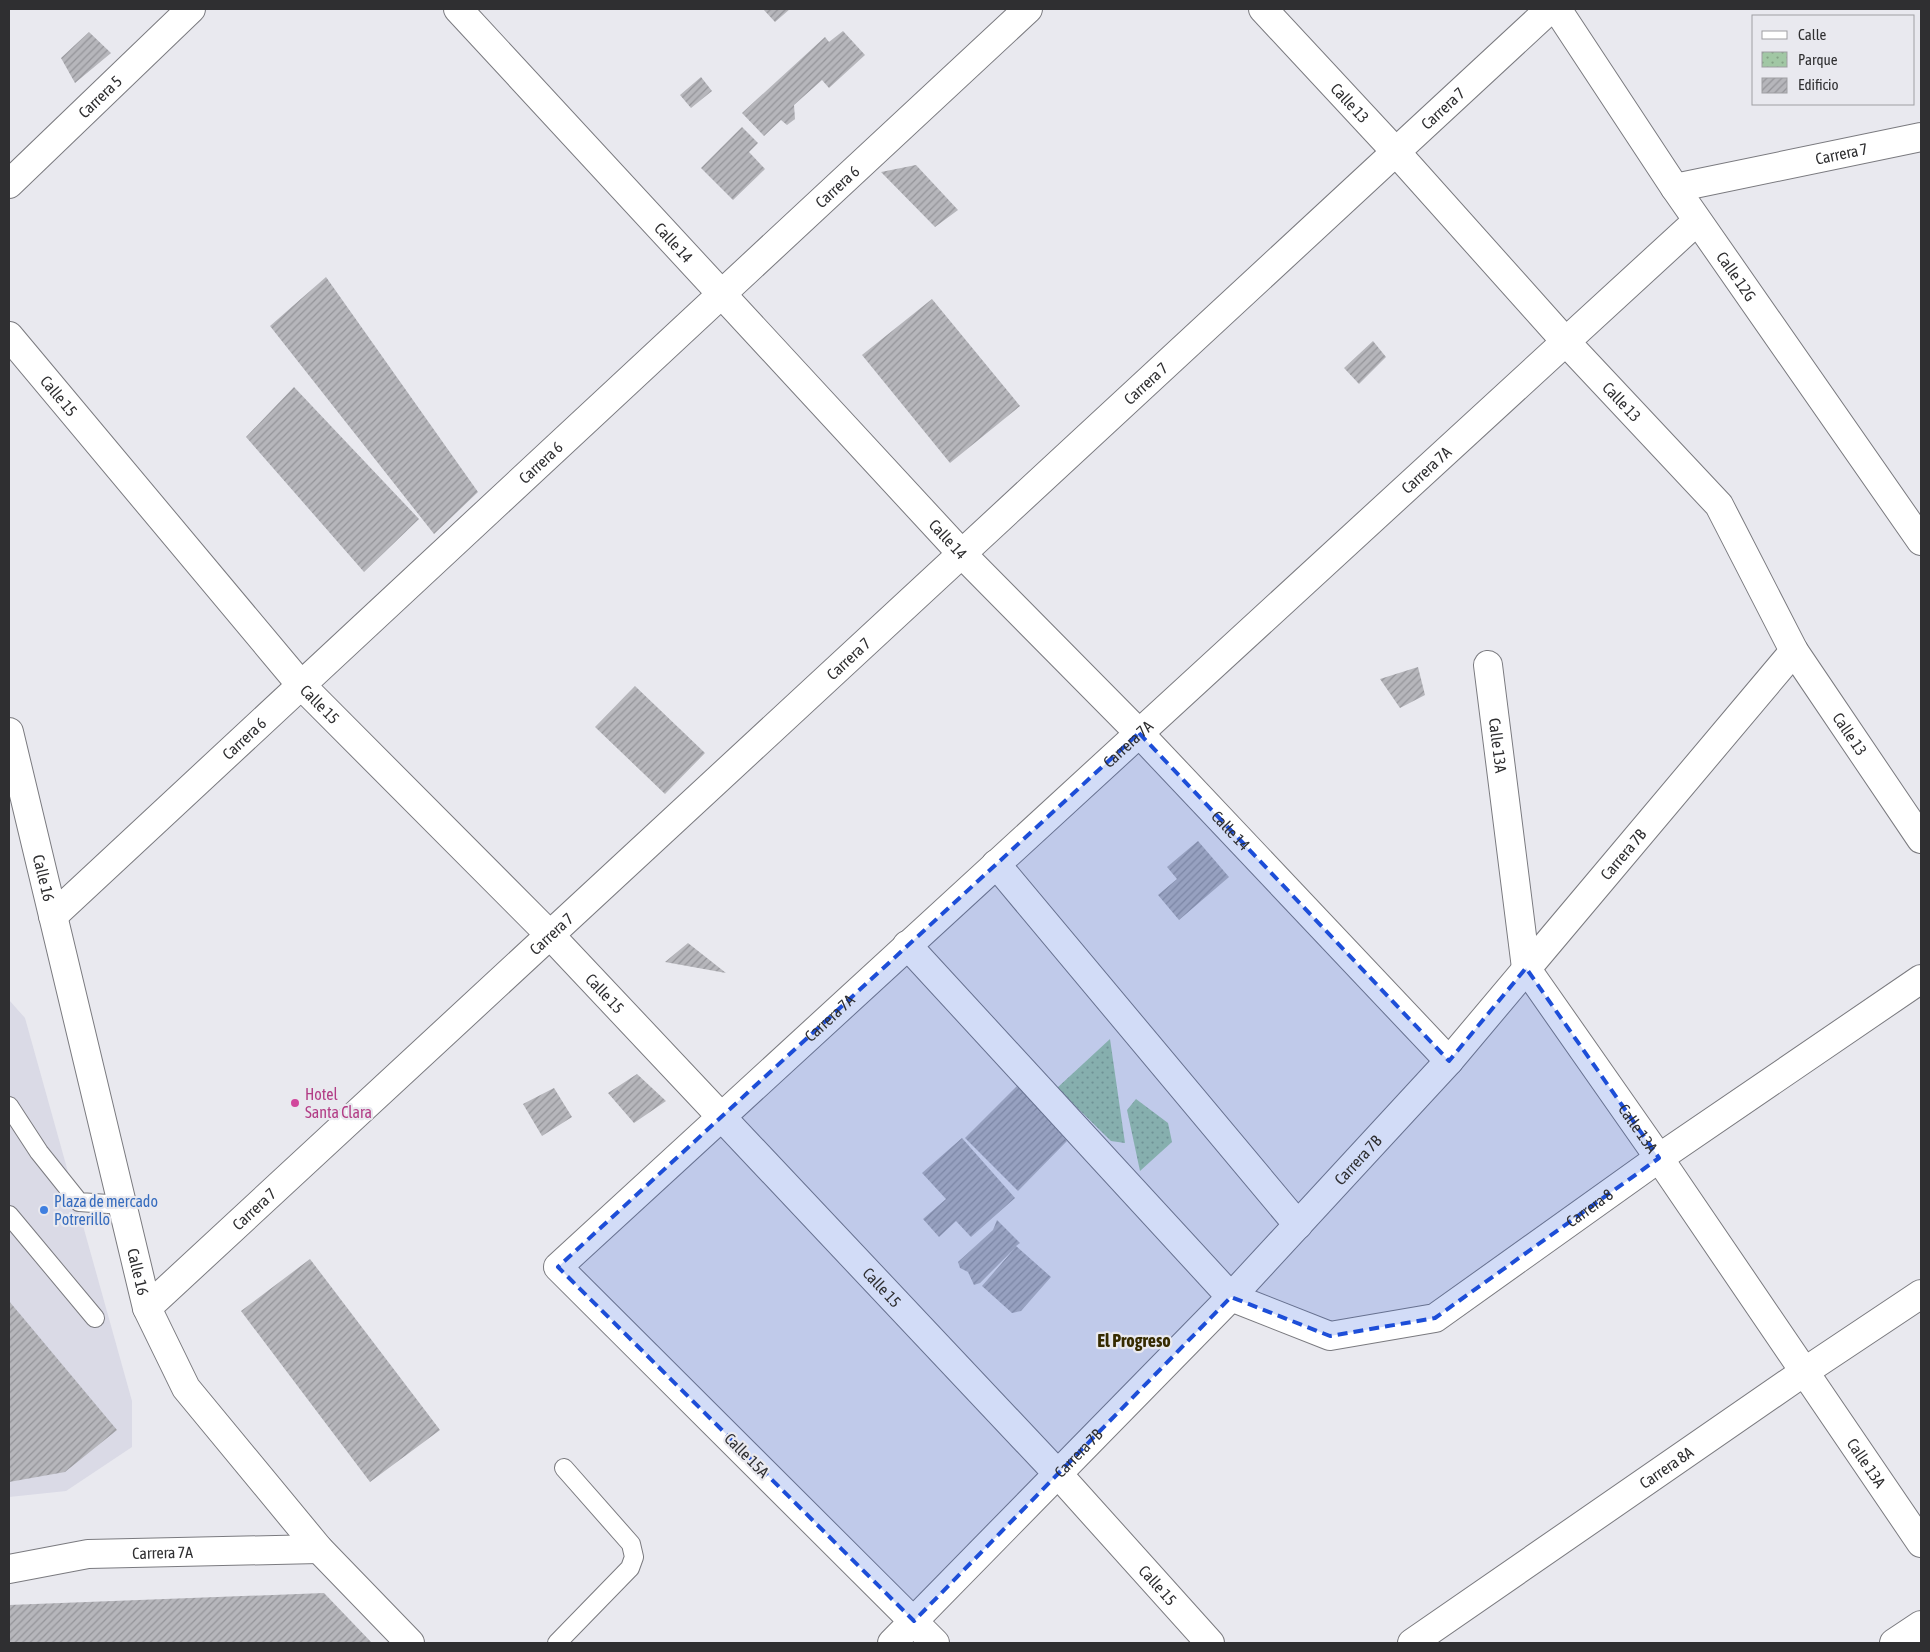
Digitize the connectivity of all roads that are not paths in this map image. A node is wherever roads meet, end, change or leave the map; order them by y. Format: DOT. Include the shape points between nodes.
graph roads {
  1 [pos="191,9"];
  2 [pos="458,9"];
  3 [pos="1028,9"];
  4 [pos="1263,9"];
  5 [pos="1550,9"];
  6 [pos="1557,9"];
  7 [pos="1921,137"];
  8 [pos="1396,152"];
  9 [pos="9,184"];
  10 [pos="1675,188"];
  11 [pos="1697,221"];
  12 [pos="722,294"];
  13 [pos="9,336"];
  14 [pos="1566,342"];
  15 [pos="1921,541"];
  16 [pos="962,554"];
  17 [pos="1794,651"];
  18 [pos="1488,665"];
  19 [pos="301,685"];
  20 [pos="9,732"];
  21 [pos="1139,733"];
  22 [pos="1921,839"];
  23 [pos="996,864"];
  24 [pos="53,916"];
  25 [pos="550,935"];
  26 [pos="907,945"];
  27 [pos="1526,968"];
  28 [pos="1921,978"];
  29 [pos="1449,1062"];
  30 [pos="9,1106"];
  31 [pos="721,1117"];
  32 [pos="1659,1158"];
  33 [pos="123,1205"];
  34 [pos="9,1214"];
  35 [pos="1298,1225"];
  36 [pos="558,1267"];
  37 [pos="1921,1294"];
  38 [pos="1231,1297"];
  39 [pos="147,1308"];
  40 [pos="96,1318"];
  41 [pos="1804,1372"];
  42 [pos="564,1468"];
  43 [pos="1058,1474"];
  44 [pos="1921,1543"];
  45 [pos="319,1548"];
  46 [pos="9,1569"];
  47 [pos="914,1621"];
  48 [pos="1921,1625"];
  49 [pos="410,1643"];
  50 [pos="557,1643"];
  51 [pos="892,1643"];
  52 [pos="935,1643"];
  53 [pos="1210,1643"];
  54 [pos="1412,1643"];
  55 [pos="1894,1643"];
  1 -- 9 [label="street, Carrera 5"];
  2 -- 12 [label="street, Calle 14"];
  3 -- 12 [label="street, Carrera 6"];
  4 -- 8 [label="street, Calle 13"];
  5 -- 8 [label="street, Carrera 7"];
  6 -- 10 [label="street, Calle 12G"];
  7 -- 10 [label="street, Carrera 7"];
  8 -- 14 [label="street, Calle 13"];
  8 -- 16 [label="street, Carrera 7"];
  10 -- 11 [label="street, Calle 12G"];
  11 -- 14 [label="street, Carrera 7A"];
  11 -- 15 [label="street, Calle 12G"];
  12 -- 16 [label="street, Calle 14"];
  12 -- 19 [label="street, Carrera 6"];
  13 -- 19 [label="street, Calle 15"];
  14 -- 17 [label="street, Calle 13" via="1719,504"];
  14 -- 21 [label="street, Carrera 7A"];
  16 -- 21 [label="street, Calle 14"];
  16 -- 25 [label="street, Carrera 7"];
  17 -- 22 [label="street, Calle 13"];
  17 -- 27 [label="street, Carrera 7B"];
  18 -- 27 [label="street, Calle 13A"];
  19 -- 24 [label="street, Carrera 6"];
  19 -- 25 [label="street, Calle 15"];
  20 -- 24 [label="street, Calle 16"];
  21 -- 23 [label="street, Carrera 7A"];
  21 -- 29 [label="street, Calle 14"];
  23 -- 26 [label="street, Carrera 7A"];
  23 -- 35 [label="street"];
  24 -- 33 [label="street, Calle 16"];
  25 -- 31 [label="street, Calle 15"];
  25 -- 39 [label="street, Carrera 7"];
  26 -- 31 [label="street, Carrera 7A"];
  26 -- 38 [label="street"];
  27 -- 29 [label="street, Carrera 7B"];
  27 -- 32 [label="street, Calle 13A"];
  28 -- 32 [label="street, Carrera 8"];
  29 -- 35 [label="street, Carrera 7B"];
  30 -- 33 [label="lane" via="39,1152 79,1202"];
  31 -- 36 [label="street, Carrera 7A"];
  31 -- 43 [label="street, Calle 15"];
  32 -- 38 [label="street, Carrera 8" via="1435,1318 1330,1336"];
  32 -- 41 [label="street, Calle 13A"];
  33 -- 39 [label="street, Calle 16"];
  34 -- 40 [label="lane"];
  35 -- 38 [label="street, Carrera 7B"];
  36 -- 47 [label="street, Calle 15A"];
  37 -- 41 [label="street, Carrera 8A"];
  38 -- 43 [label="street, Carrera 7B"];
  39 -- 45 [label="street, Calle 16" via="186,1388"];
  41 -- 44 [label="street, Calle 13A"];
  41 -- 54 [label="street, Carrera 8A"];
  42 -- 50 [label="lane" via="631,1544 634,1557 630,1568"];
  43 -- 47 [label="street, Carrera 7B"];
  43 -- 53 [label="street, Calle 15"];
  45 -- 46 [label="street, Carrera 7A" via="88,1554"];
  45 -- 49 [label="street, Calle 16"];
  47 -- 51 [label="street, Carrera 7B"];
  47 -- 52 [label="street, Calle 15A"];
  48 -- 55 [label="street"];
}
